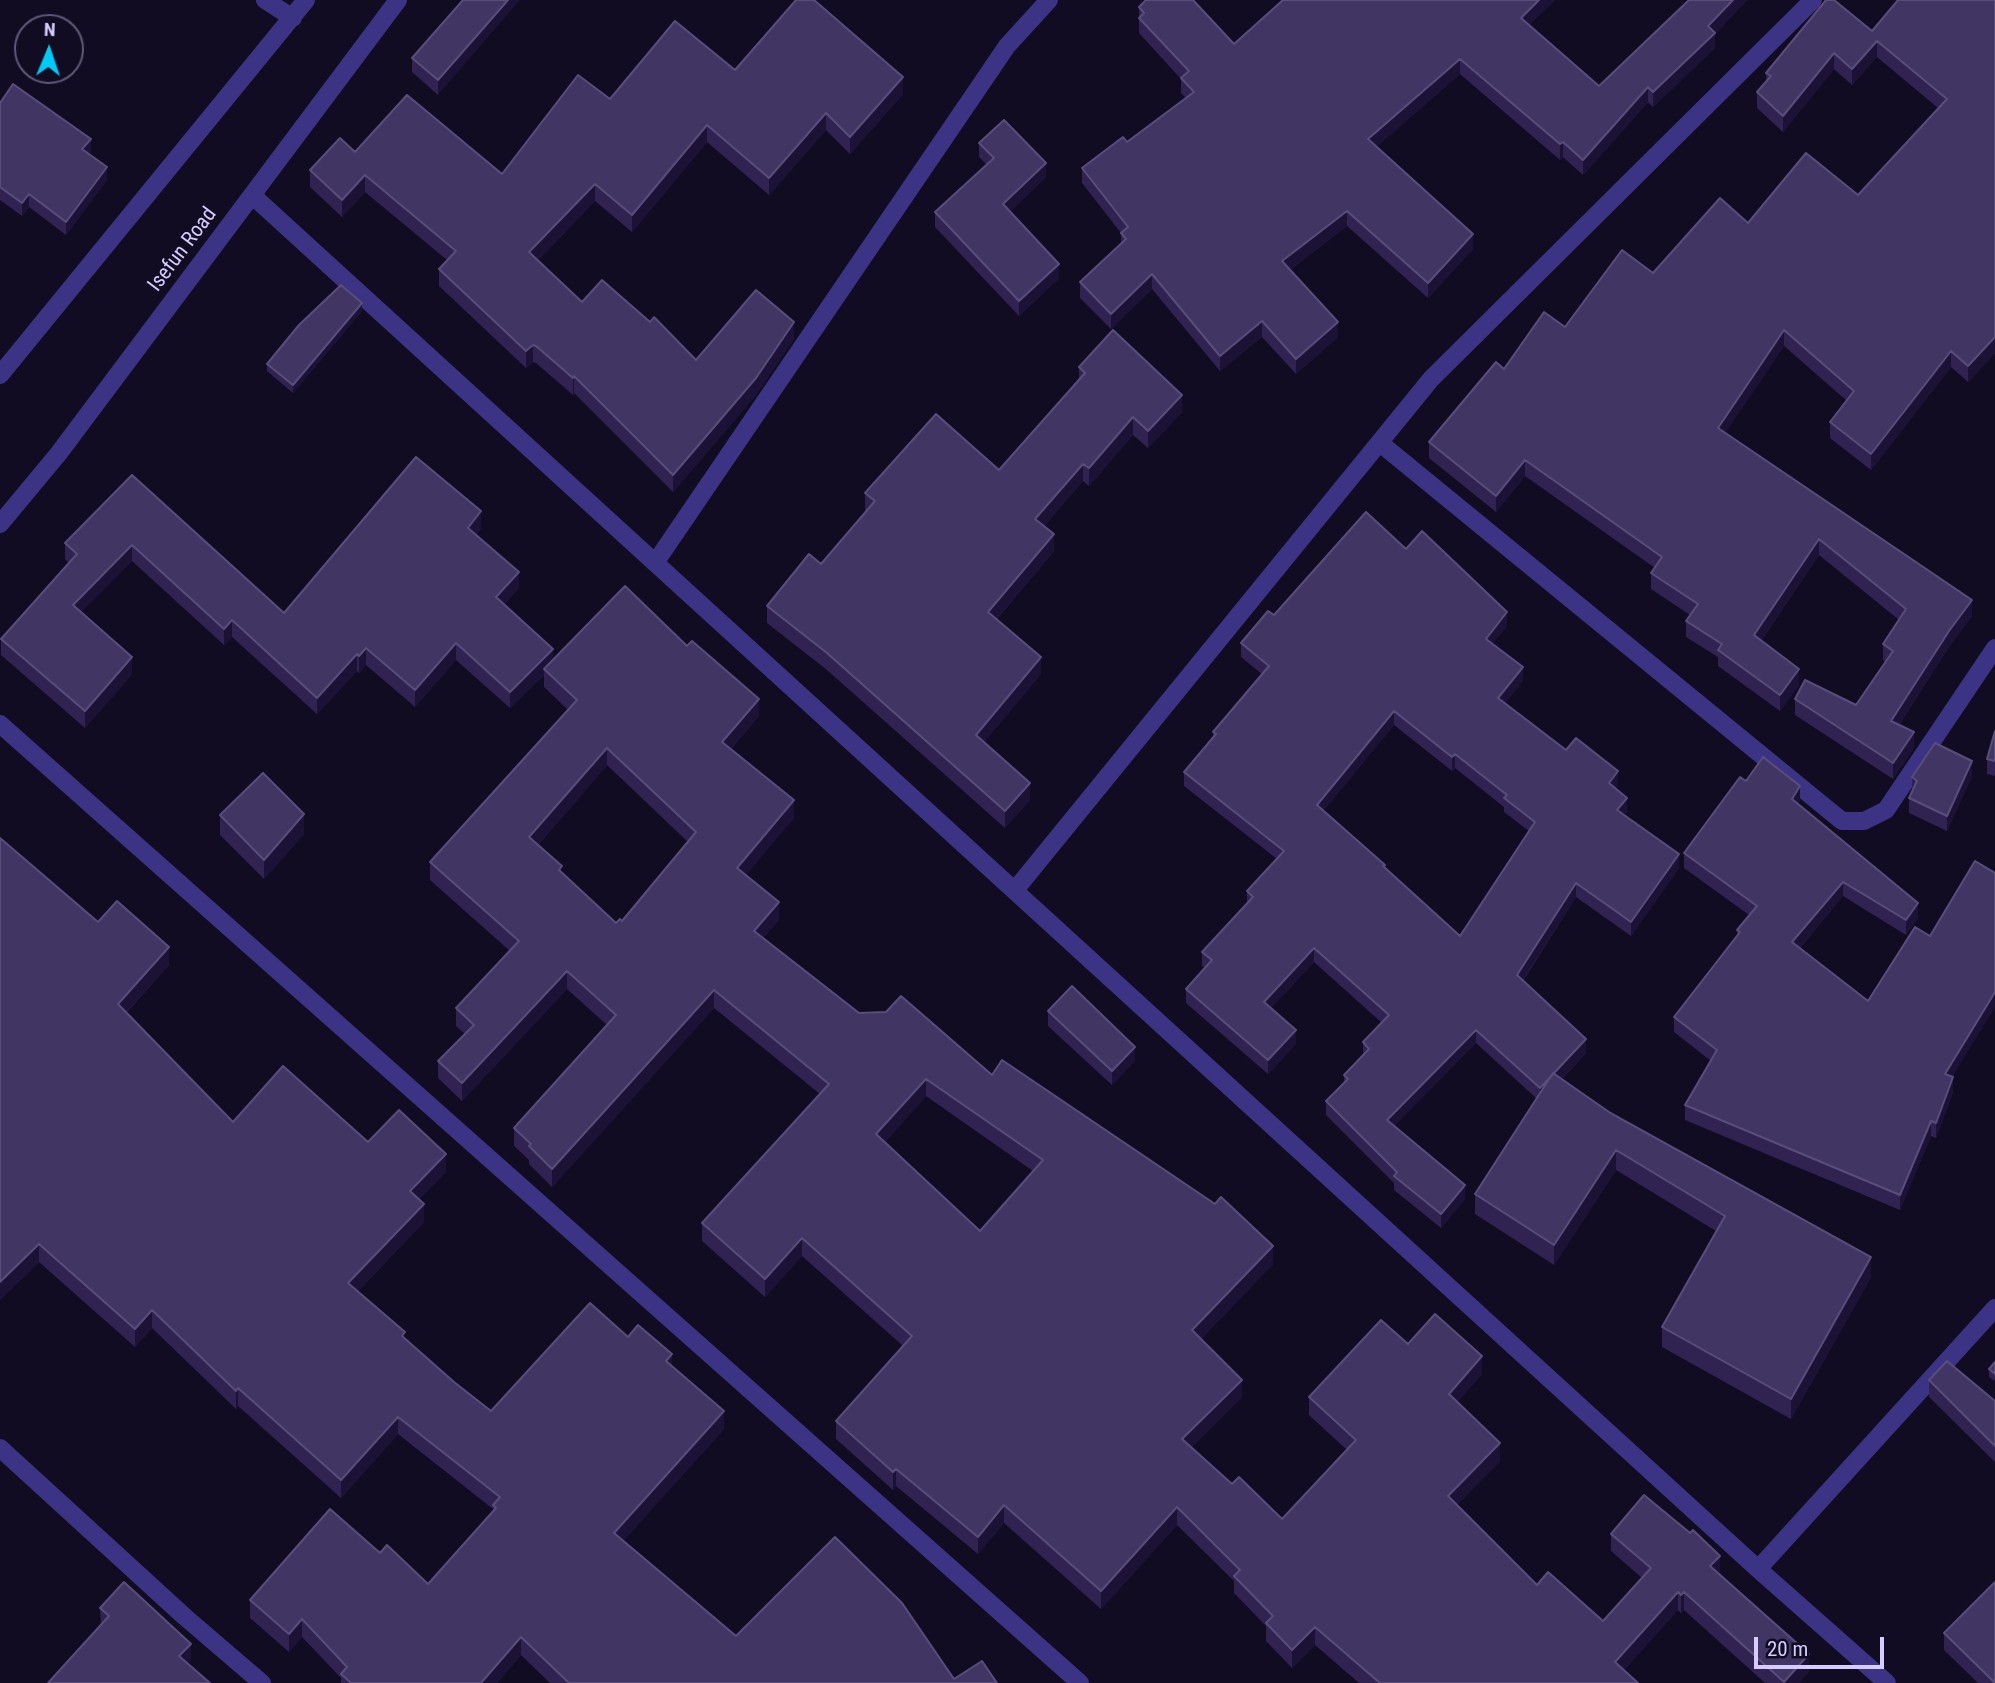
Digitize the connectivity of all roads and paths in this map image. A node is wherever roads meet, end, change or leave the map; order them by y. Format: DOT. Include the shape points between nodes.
graph roads {
  1 [pos="265,0"];
  2 [pos="306,0"];
  3 [pos="398,0"];
  4 [pos="1049,0"];
  5 [pos="1813,0"];
  6 [pos="293,18"];
  7 [pos="253,196"];
  8 [pos="0,375"];
  9 [pos="1380,443"];
  10 [pos="0,524"];
  11 [pos="655,563"];
  12 [pos="1995,648"];
  13 [pos="0,724"];
  14 [pos="1015,890"];
  15 [pos="1995,1308"];
  16 [pos="0,1448"];
  17 [pos="1758,1569"];
  18 [pos="262,1683"];
  19 [pos="1080,1683"];
  20 [pos="1887,1683"];
  1 -- 6 [label="street"];
  2 -- 6 [label="street"];
  3 -- 7 [label="street, Isefun Road"];
  4 -- 11 [label="street" via="1007,46"];
  5 -- 9 [label="street" via="1432,379"];
  6 -- 8 [label="street"];
  7 -- 10 [label="street, Isefun Road"];
  7 -- 11 [label="street"];
  9 -- 12 [label="street" via="1842,821 1864,821 1886,810"];
  9 -- 14 [label="street"];
  11 -- 14 [label="street"];
  13 -- 19 [label="street"];
  14 -- 17 [label="street"];
  15 -- 17 [label="street"];
  16 -- 18 [label="street"];
  17 -- 20 [label="street"];
}
